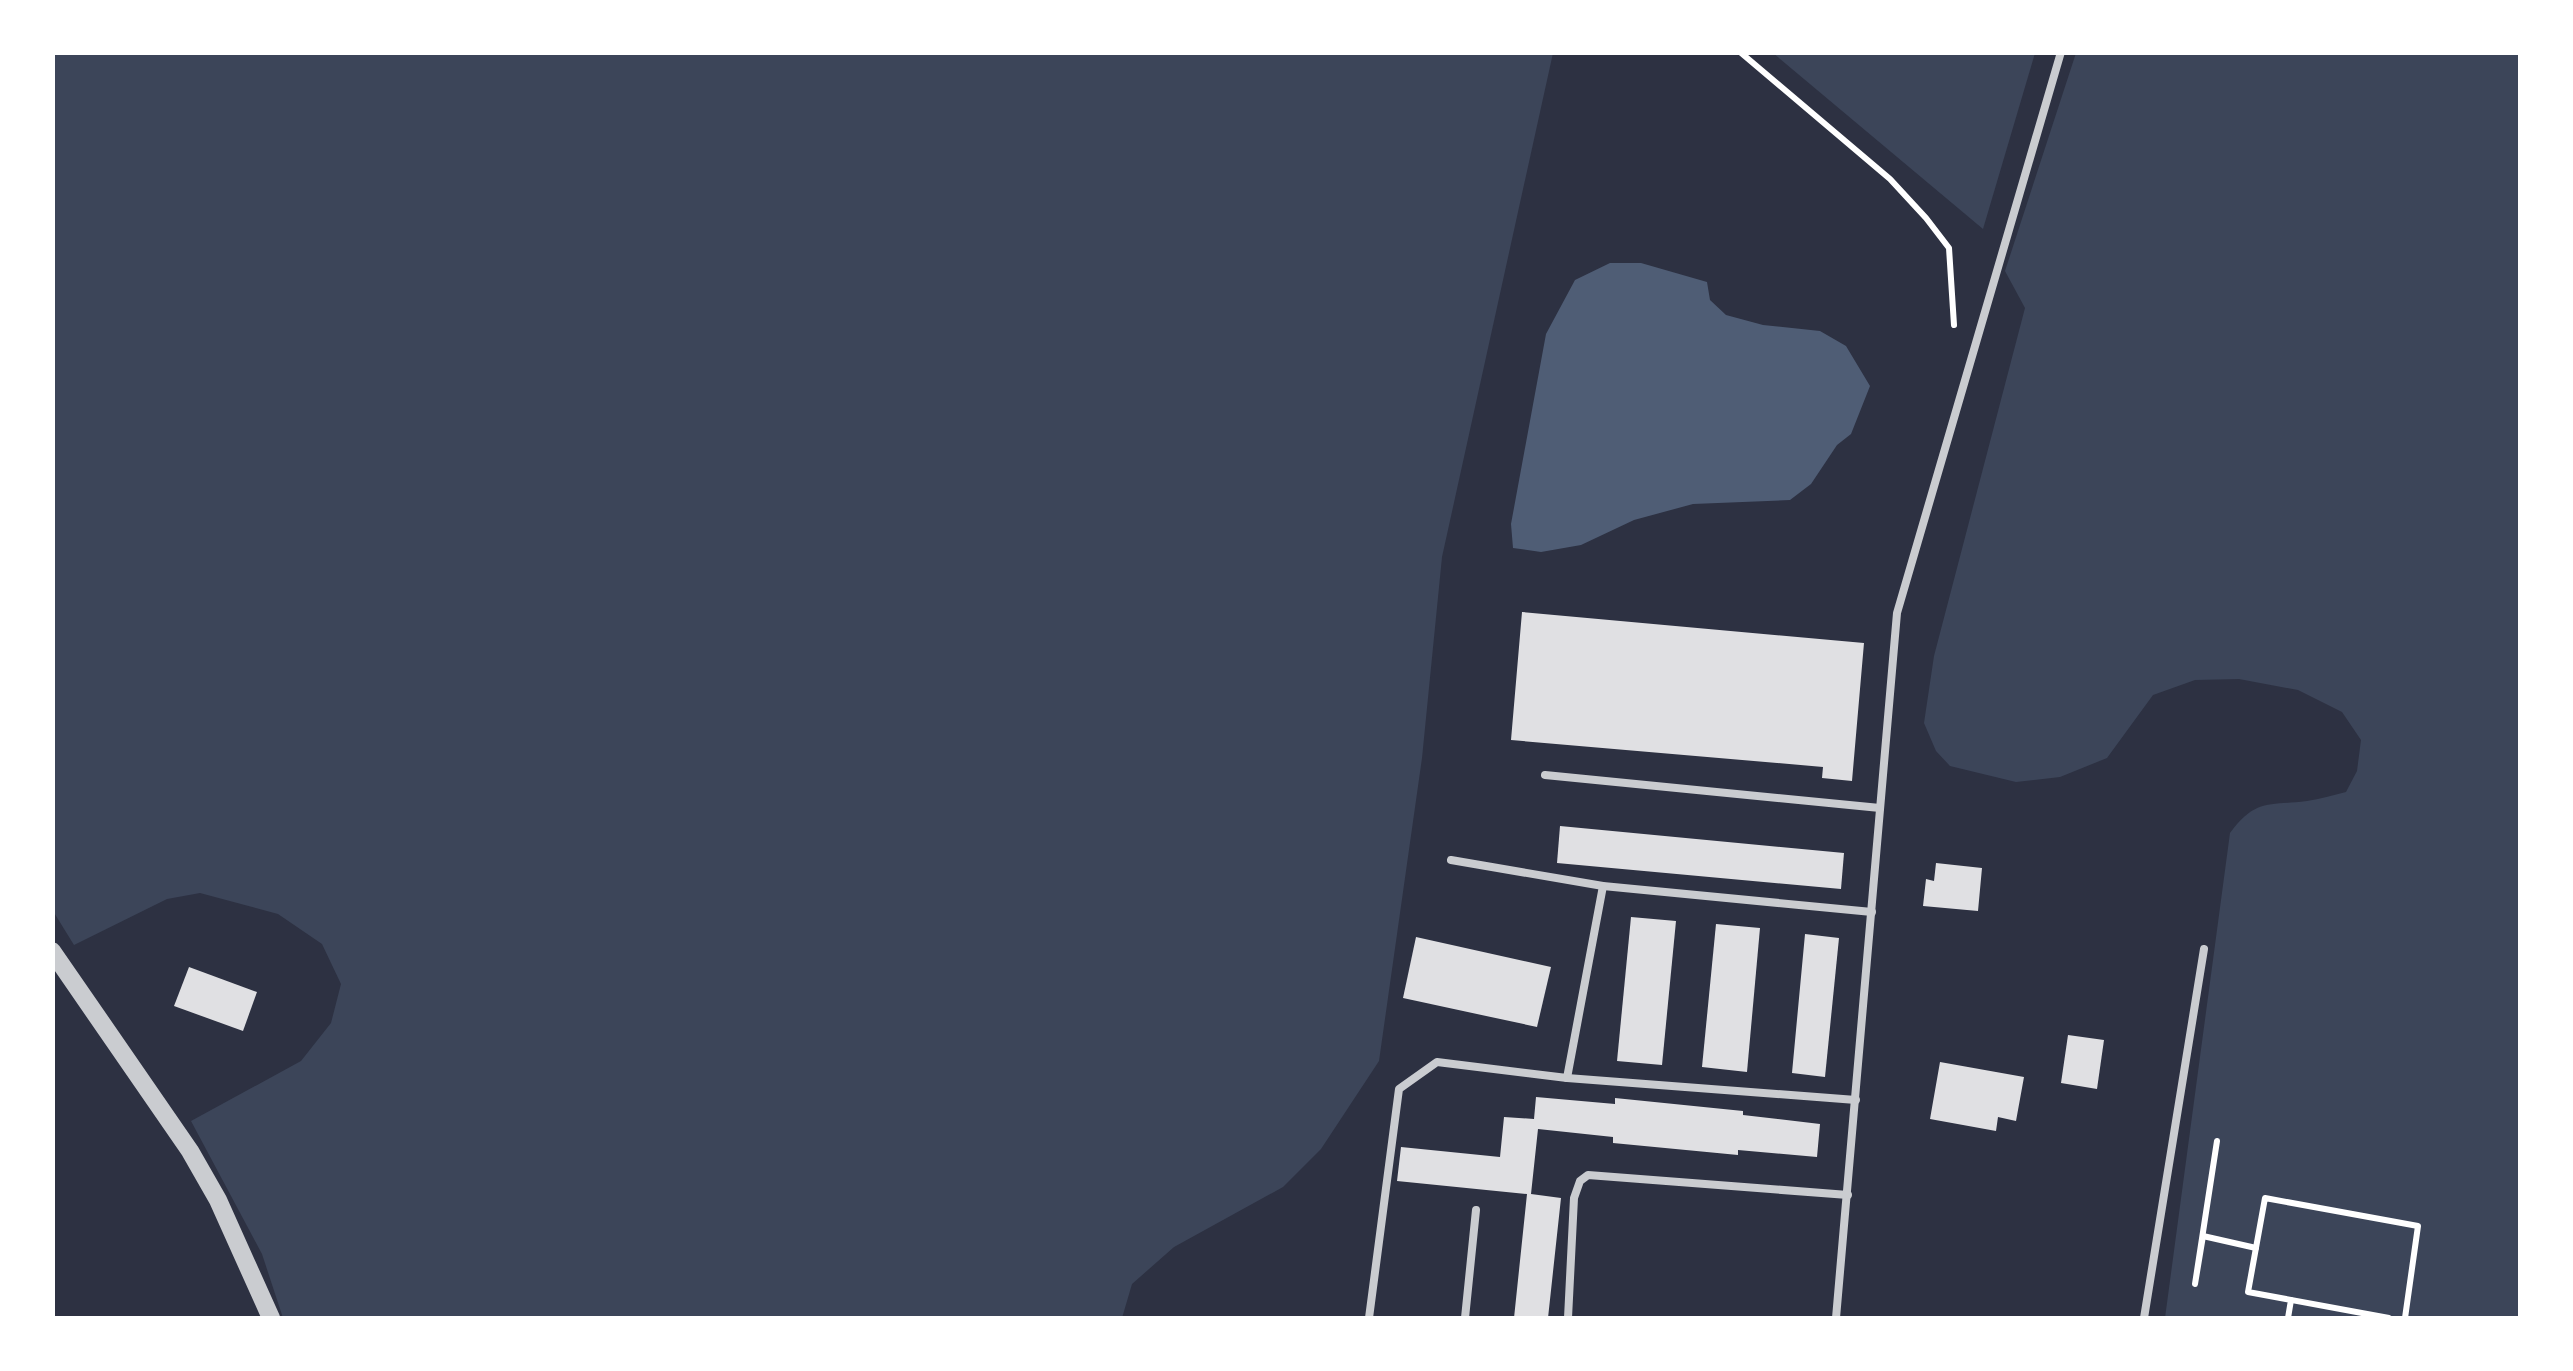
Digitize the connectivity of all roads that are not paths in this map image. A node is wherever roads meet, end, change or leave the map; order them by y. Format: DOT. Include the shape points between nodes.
graph roads {
  1 [pos="2061,52"];
  2 [pos="1545,775"];
  3 [pos="1880,808"];
  4 [pos="1451,860"];
  5 [pos="1603,886"];
  6 [pos="1872,912"];
  7 [pos="2204,949"];
  8 [pos="52,951"];
  9 [pos="1567,1078"];
  10 [pos="1856,1100"];
  11 [pos="1848,1194"];
  12 [pos="1476,1210"];
  13 [pos="271,1318"];
  14 [pos="1370,1318"];
  15 [pos="1465,1318"];
  16 [pos="1568,1318"];
  17 [pos="1836,1318"];
  18 [pos="2144,1318"];
  1 -- 3 [label="lane" via="1897,612"];
  2 -- 3 [label="lane"];
  3 -- 6 [label="lane"];
  4 -- 5 [label="lane"];
  5 -- 6 [label="lane"];
  5 -- 9 [label="lane"];
  6 -- 10 [label="lane"];
  7 -- 18 [label="lane"];
  8 -- 13 [label="street" via="190,1151"];
  9 -- 10 [label="lane"];
  9 -- 14 [label="lane" via="1437,1062 1400,1089"];
  10 -- 11 [label="lane"];
  11 -- 16 [label="lane" via="1588,1175 1574,1198"];
  11 -- 17 [label="lane"];
  12 -- 15 [label="lane"];
}
